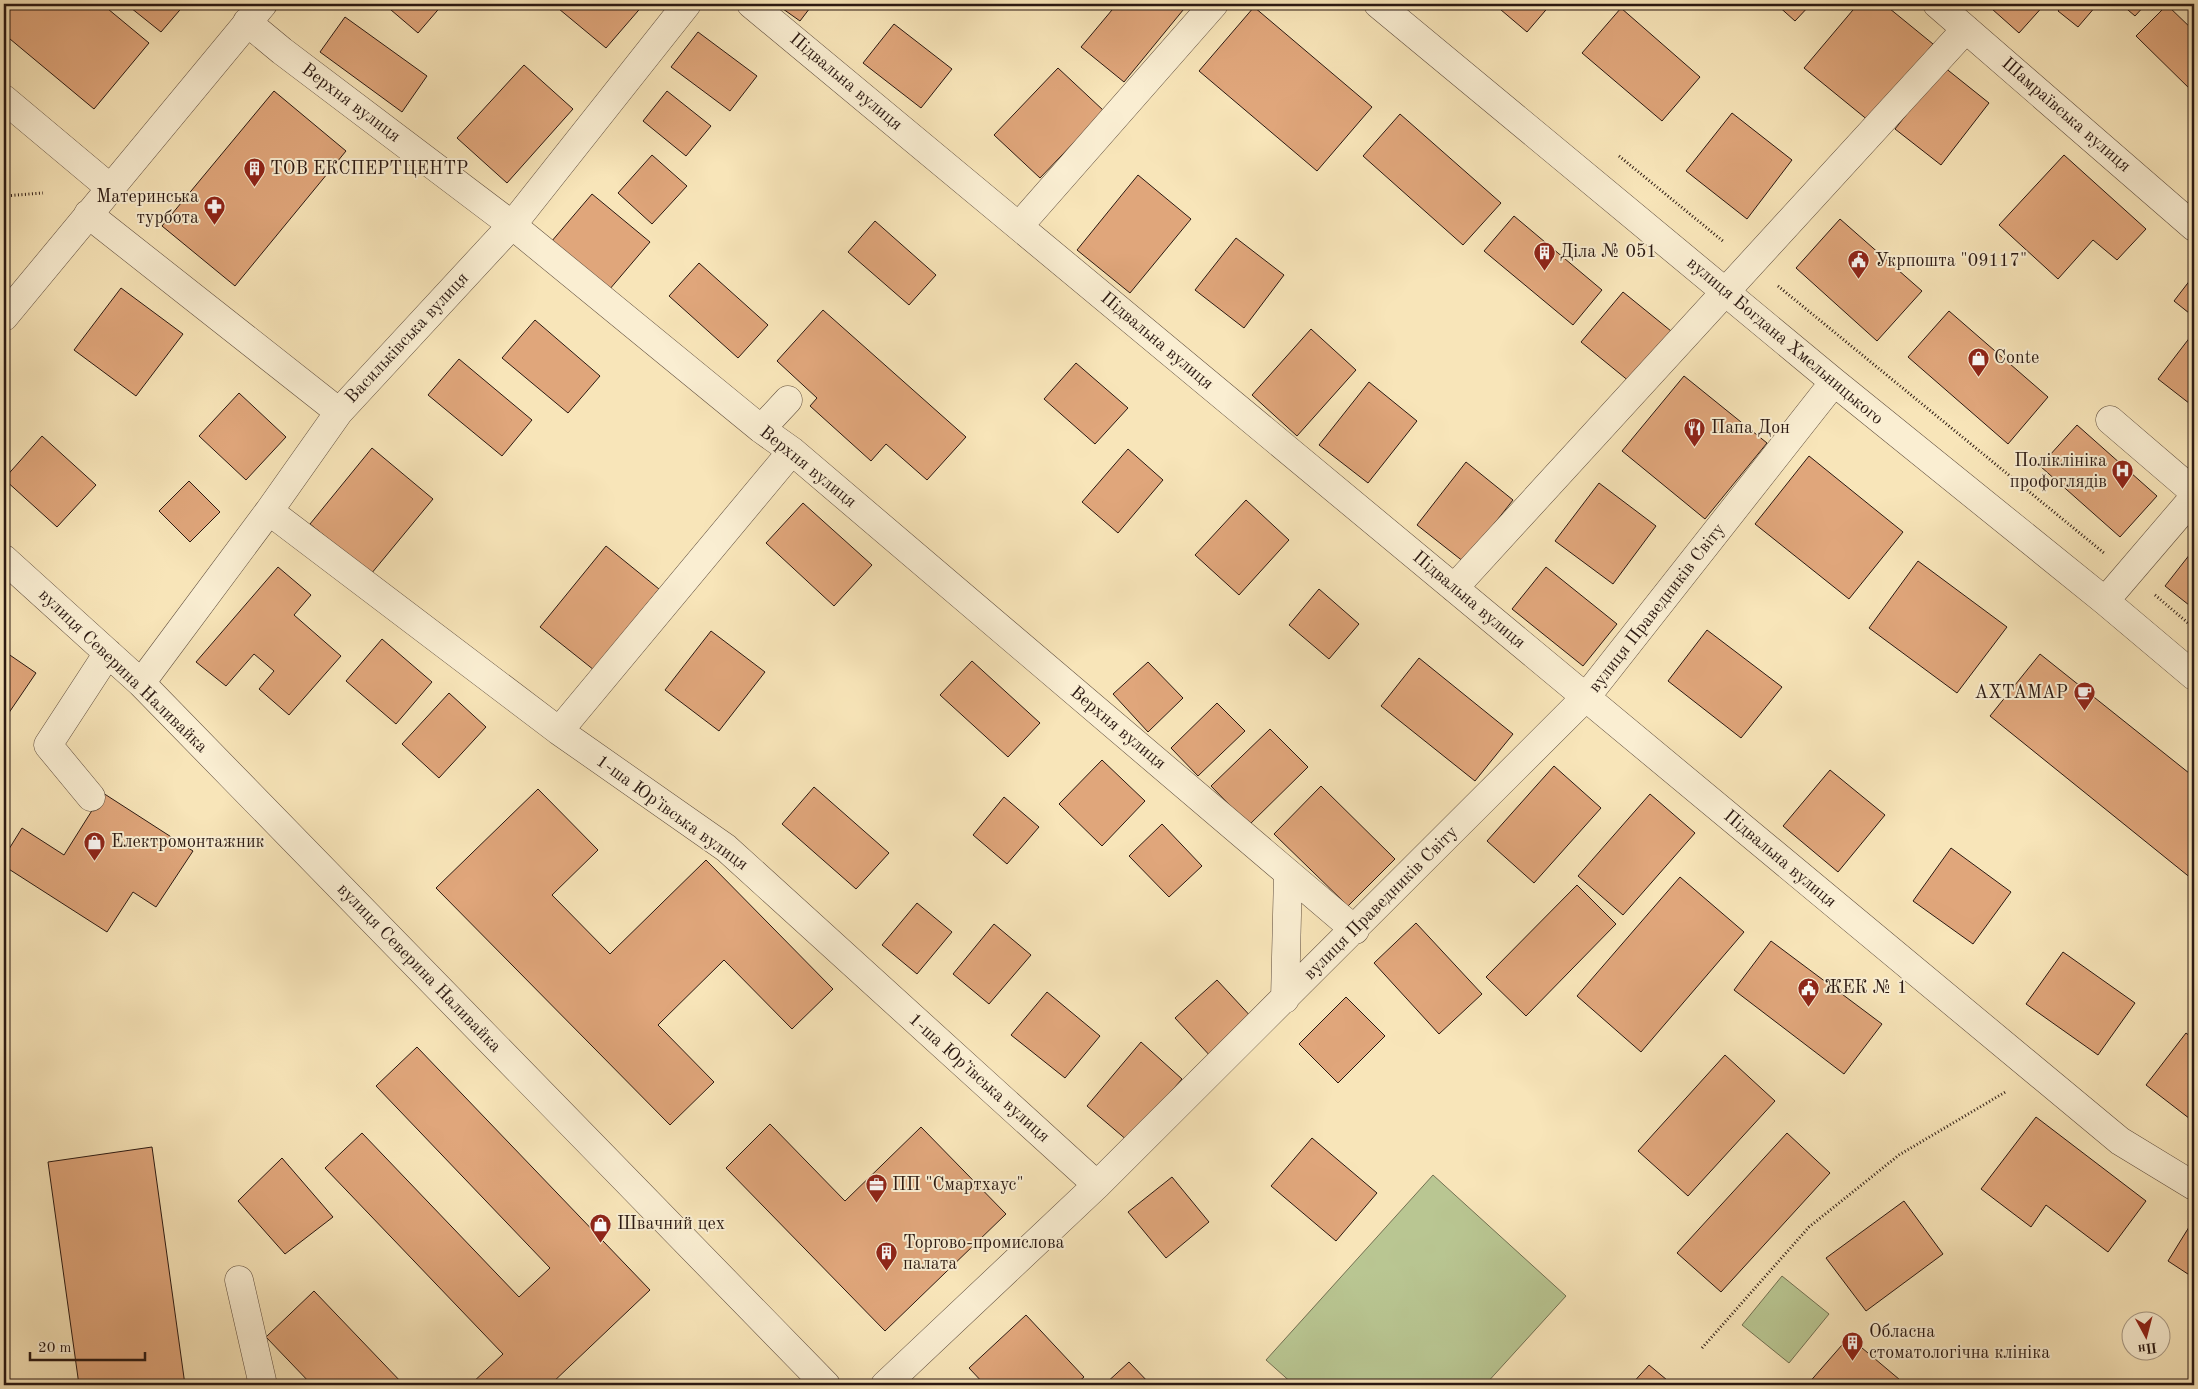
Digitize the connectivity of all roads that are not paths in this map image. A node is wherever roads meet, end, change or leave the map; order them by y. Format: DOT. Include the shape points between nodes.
graph roads {
  1 [pos="687,4"];
  2 [pos="750,4"];
  3 [pos="1214,4"];
  4 [pos="1378,4"];
  5 [pos="1937,4"];
  6 [pos="255,13"];
  7 [pos="1966,29"];
  8 [pos="4,99"];
  9 [pos="109,187"];
  10 [pos="88,214"];
  11 [pos="512,224"];
  12 [pos="1019,226"];
  13 [pos="2194,227"];
  14 [pos="1726,291"];
  15 [pos="4,317"];
  16 [pos="1834,382"];
  17 [pos="788,400"];
  18 [pos="339,412"];
  19 [pos="2110,420"];
  20 [pos="761,429"];
  21 [pos="792,451"];
  22 [pos="2194,492"];
  23 [pos="2194,497"];
  24 [pos="269,511"];
  25 [pos="4,559"];
  26 [pos="1454,588"];
  27 [pos="2106,601"];
  28 [pos="108,654"];
  29 [pos="2194,676"];
  30 [pos="141,683"];
  31 [pos="1586,697"];
  32 [pos="559,732"];
  33 [pos="90,797"];
  34 [pos="1288,873"];
  35 [pos="1354,930"];
  36 [pos="1285,998"];
  37 [pos="1097,1185"];
  38 [pos="2194,1186"];
  39 [pos="239,1280"];
  40 [pos="263,1385"];
  41 [pos="826,1385"];
  42 [pos="884,1385"];
  1 -- 11 [label="street, Васильківська вулиця"];
  2 -- 12 [label="street, Підвальна вулиця"];
  3 -- 12 [label="street"];
  4 -- 14 [label="street, вулиця Богдана Хмельницького"];
  5 -- 7 [label="street, Шамраївська вулиця"];
  6 -- 9 [label="street"];
  6 -- 11 [label="street, Верхня вулиця" via="282,51"];
  7 -- 13 [label="street, Шамраївська вулиця"];
  7 -- 14 [label="street"];
  8 -- 9 [label="street"];
  9 -- 10 [label="street"];
  10 -- 15 [label="street"];
  10 -- 18 [label="street"];
  11 -- 18 [label="street, Васильківська вулиця"];
  11 -- 20 [label="street, Верхня вулиця"];
  12 -- 26 [label="street, Підвальна вулиця"];
  14 -- 16 [label="street, вулиця Богдана Хмельницького"];
  14 -- 26 [label="street"];
  16 -- 27 [label="street, вулиця Богдана Хмельницького"];
  16 -- 31 [label="street, вулиця Праведників Світу"];
  17 -- 20 [label="street"];
  18 -- 24 [label="street, Васильківська вулиця"];
  19 -- 22 [label="street"];
  20 -- 21 [label="street, Верхня вулиця"];
  21 -- 32 [label="street"];
  21 -- 34 [label="street, Верхня вулиця"];
  23 -- 27 [label="street"];
  24 -- 30 [label="street, Васильківська вулиця"];
  24 -- 32 [label="street, 1-ша Юрʼївська вулиця"];
  25 -- 28 [label="street, вулиця Северина Наливайка"];
  26 -- 31 [label="street, Підвальна вулиця"];
  27 -- 29 [label="street, вулиця Богдана Хмельницького"];
  28 -- 30 [label="street, вулиця Северина Наливайка"];
  28 -- 33 [label="street" via="48,746"];
  30 -- 41 [label="street, вулиця Северина Наливайка"];
  31 -- 35 [label="street, вулиця Праведників Світу"];
  31 -- 38 [label="street, Підвальна вулиця" via="2120,1141"];
  32 -- 37 [label="street, 1-ша Юрʼївська вулиця" via="726,848"];
  34 -- 35 [label="street, Верхня вулиця"];
  34 -- 36 [label="street"];
  35 -- 36 [label="street, вулиця Праведників Світу"];
  36 -- 37 [label="street, вулиця Праведників Світу"];
  37 -- 42 [label="street, вулиця Праведників Світу"];
  39 -- 40 [label="street"];
}
